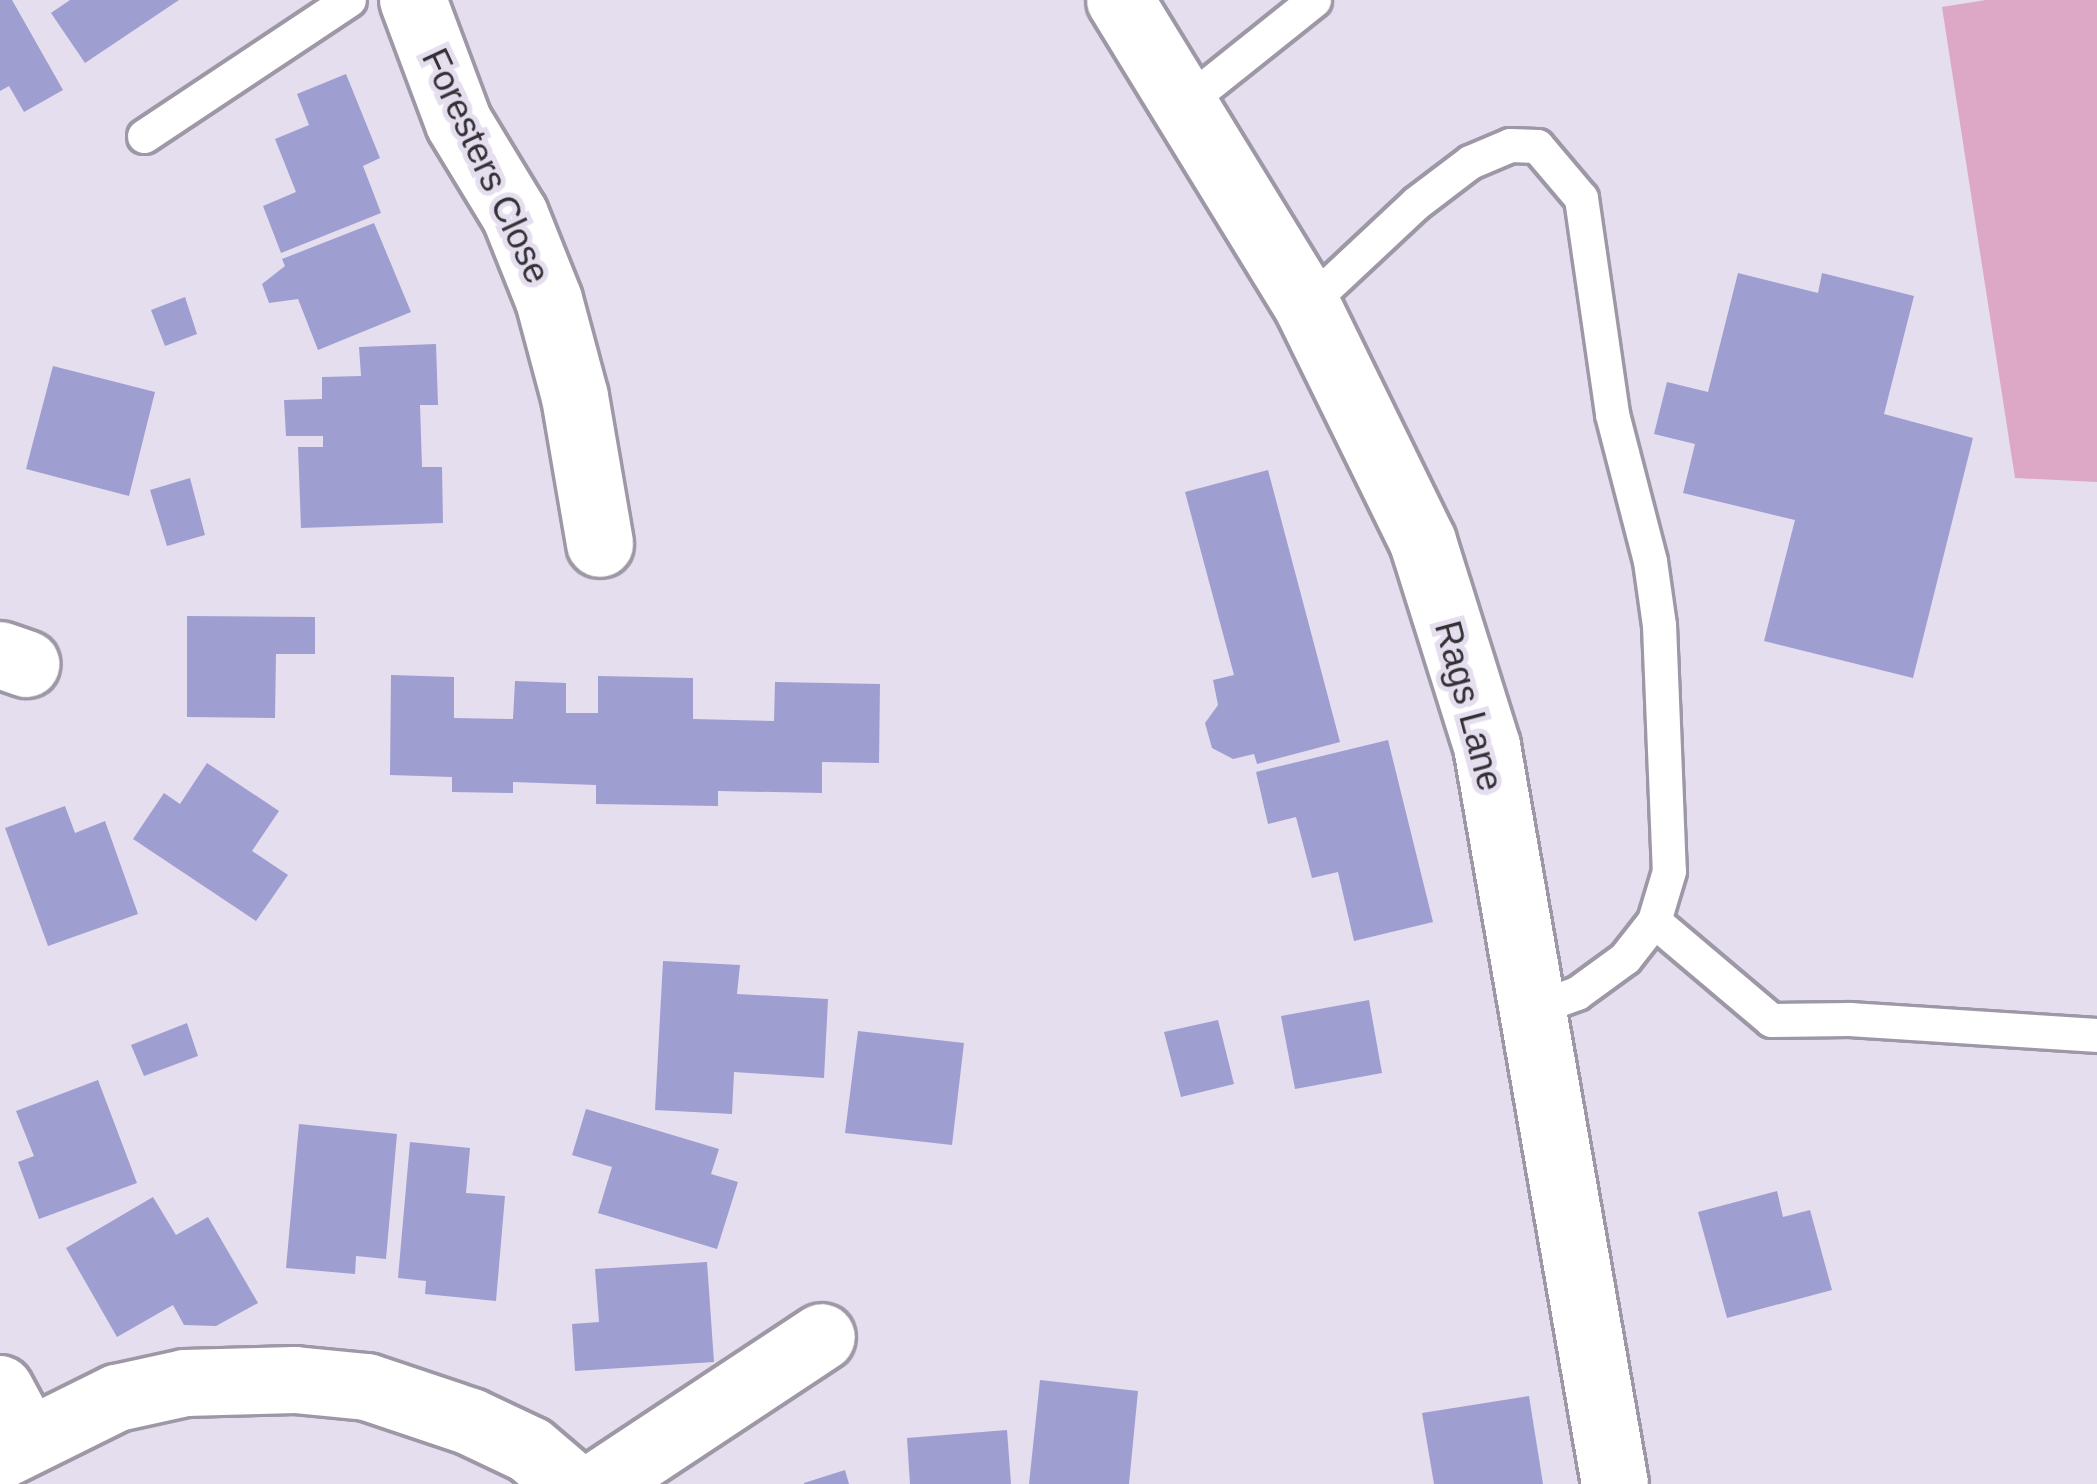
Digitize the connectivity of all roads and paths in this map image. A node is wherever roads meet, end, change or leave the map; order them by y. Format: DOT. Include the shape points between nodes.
graph roads {
  1 [pos="349,0"];
  2 [pos="413,0"];
  3 [pos="1120,0"];
  4 [pos="1314,0"];
  5 [pos="1185,103"];
  6 [pos="144,136"];
  7 [pos="1307,305"];
  8 [pos="600,544"];
  9 [pos="1654,921"];
  10 [pos="1530,1010"];
  11 [pos="2097,1035"];
  12 [pos="822,1337"];
  13 [pos="9,1428"];
  14 [pos="570,1484"];
  15 [pos="600,1484"];
  16 [pos="1615,1484"];
  1 -- 6 [label="lane"];
  2 -- 8 [label="street, Foresters Close" via="459,123 515,215 549,300"];
  3 -- 5 [label="street, Rags Lane"];
  4 -- 5 [label="lane"];
  5 -- 7 [label="street, Rags Lane"];
  7 -- 9 [label="lane" via="1416,203 1470,162 1510,145 1537,146 1581,197 1612,414 1659,625 1669,871"];
  7 -- 10 [label="street, Rags Lane" via="1430,565 1486,746"];
  9 -- 10 [label="lane" via="1625,958 1577,993"];
  9 -- 11 [label="lane" via="1772,1020"];
  10 -- 16 [label="street, Rags Lane"];
  12 -- 15 [label="street"];
  13 -- 14 [label="street" via="185,1383 295,1379 367,1388 471,1422 530,1450"];
}
